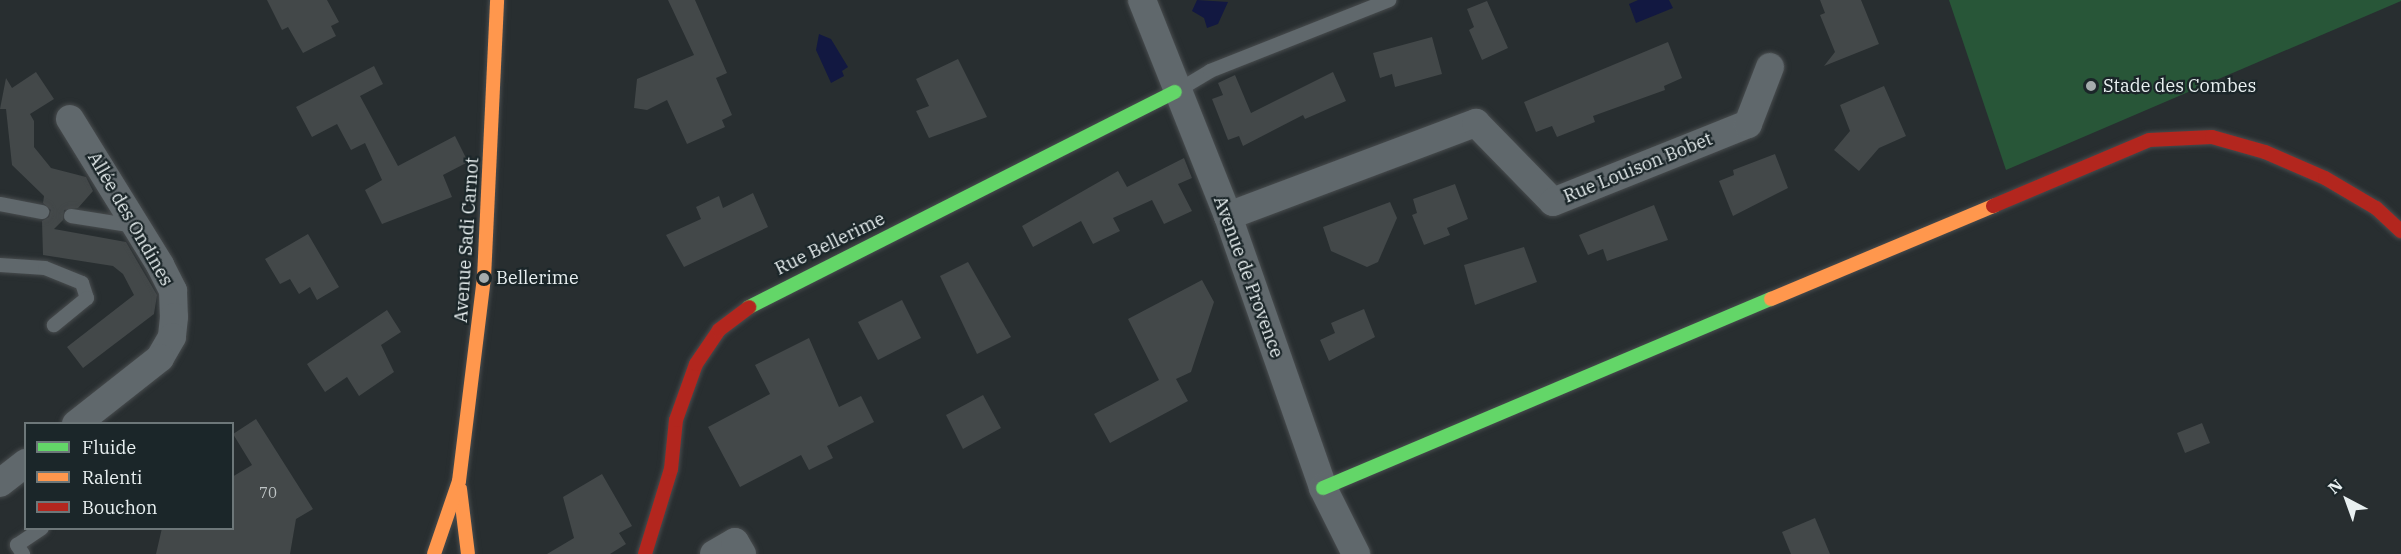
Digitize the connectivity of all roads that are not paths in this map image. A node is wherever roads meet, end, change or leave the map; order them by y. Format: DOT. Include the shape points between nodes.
graph roads {
  1 [pos="497,0"];
  2 [pos="1142,0"];
  3 [pos="1389,0"];
  4 [pos="1770,67"];
  5 [pos="1175,92"];
  6 [pos="70,119"];
  7 [pos="0,204"];
  8 [pos="42,212"];
  9 [pos="71,216"];
  10 [pos="1228,216"];
  11 [pos="137,226"];
  12 [pos="2401,231"];
  13 [pos="0,265"];
  14 [pos="54,325"];
  15 [pos="77,422"];
  16 [pos="24,465"];
  17 [pos="459,481"];
  18 [pos="0,483"];
  19 [pos="1323,488"];
  20 [pos="39,530"];
  21 [pos="23,554"];
  22 [pos="434,554"];
  23 [pos="468,554"];
  24 [pos="645,554"];
  25 [pos="714,554"];
  26 [pos="742,554"];
  27 [pos="1356,554"];
  1 -- 17 [label="street, Avenue Sadi Carnot" via="486,256"];
  2 -- 5 [label="street, Avenue de Provence"];
  3 -- 5 [label="lane" via="1210,71"];
  4 -- 10 [label="street, Rue Louison Bobet" via="1748,124 1553,202 1476,123"];
  5 -- 10 [label="street, Avenue de Provence"];
  5 -- 24 [label="street, Rue Bellerime" via="759,300 719,330 696,364 676,420 671,470"];
  6 -- 11 [label="street, Allée des Ondines"];
  7 -- 8 [label="lane"];
  9 -- 11 [label="lane"];
  10 -- 19 [label="street, Avenue de Provence"];
  11 -- 15 [label="street, Allée des Ondines" via="173,291 172,337 160,358"];
  12 -- 19 [label="street" via="2376,208 2335,184 2265,152 2212,137 2149,140"];
  13 -- 14 [label="lane" via="45,268 82,283 87,297"];
  16 -- 18 [label="street"];
  17 -- 22 [label="street, Avenue Sadi Carnot"];
  17 -- 23 [label="street, Avenue Sadi Carnot"];
  19 -- 27 [label="street, Avenue de Provence"];
  20 -- 21 [label="lane" via="17,545"];
  25 -- 26 [label="street" via="735,542"];
}
